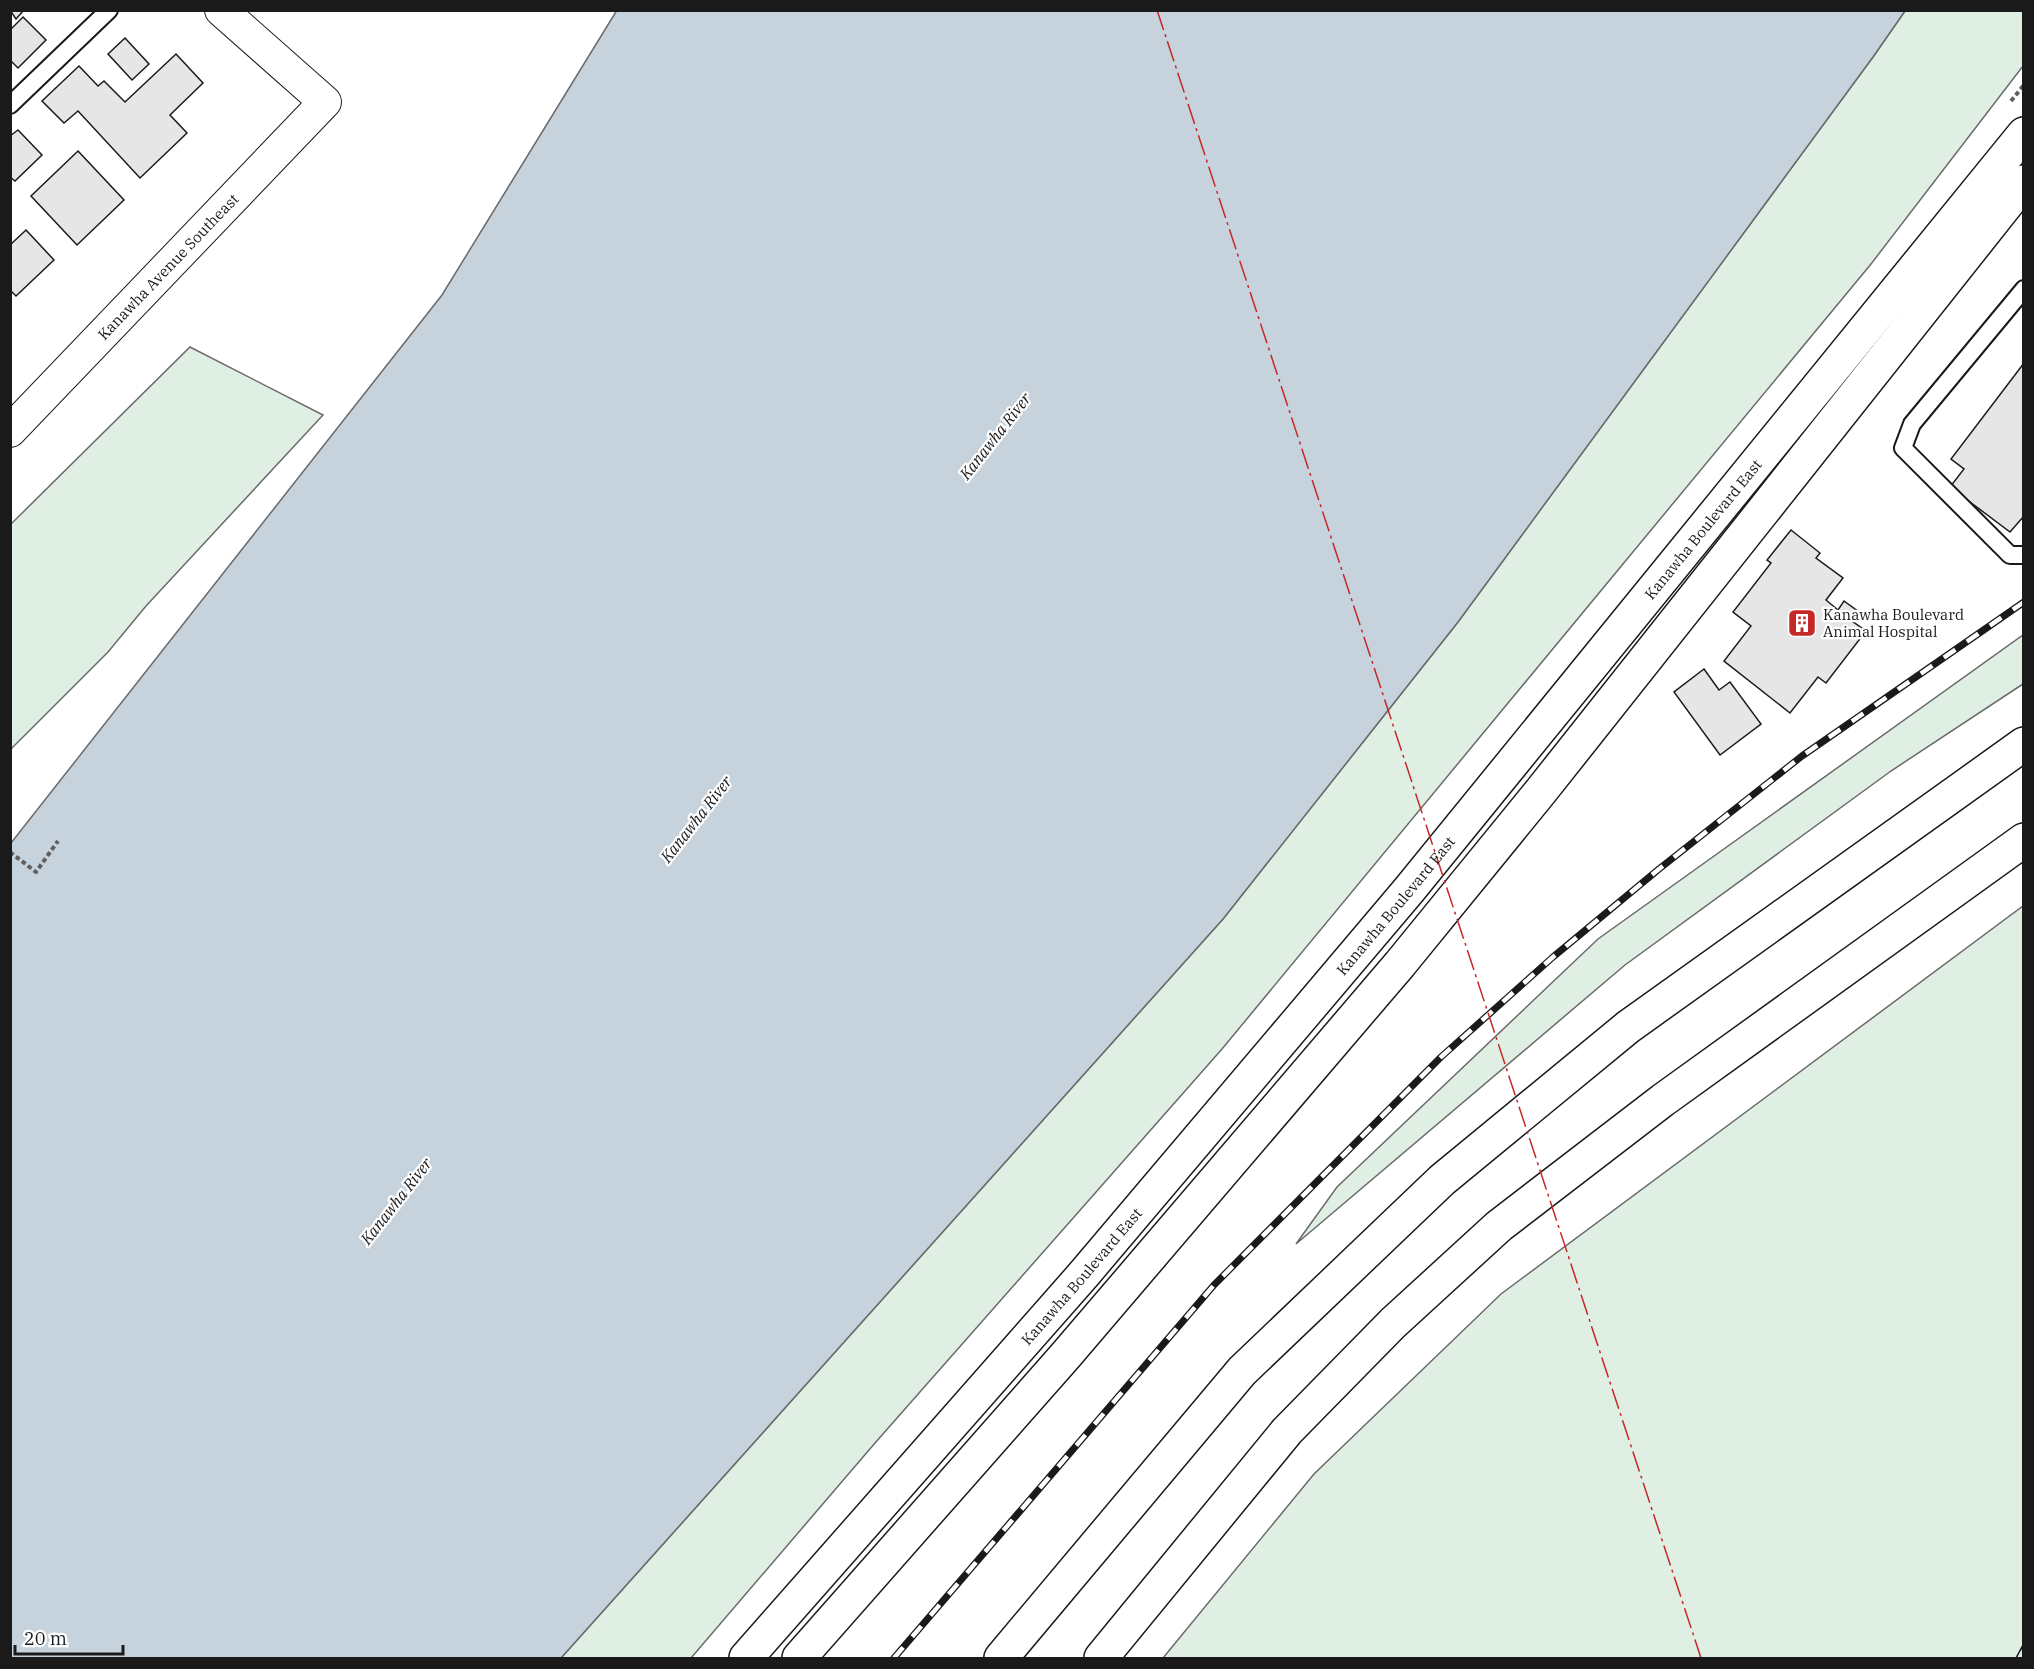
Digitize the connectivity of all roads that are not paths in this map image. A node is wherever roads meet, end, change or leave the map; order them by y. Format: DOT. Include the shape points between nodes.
graph roads {
  1 [pos="109,10"];
  2 [pos="221,10"];
  3 [pos="10,105"];
  4 [pos="2024,134"];
  5 [pos="2024,182"];
  6 [pos="2024,289"];
  7 [pos="10,431"];
  8 [pos="2024,555"];
  9 [pos="2024,744"];
  10 [pos="2024,840"];
  11 [pos="746,1659"];
  12 [pos="799,1659"];
  13 [pos="1001,1659"];
  14 [pos="1101,1659"];
  1 -- 3 [label="lane"];
  2 -- 7 [label="street, Kanawha Avenue Southeast" via="325,102"];
  4 -- 11 [label="main road, Kanawha Boulevard East" via="1409,890 1084,1274"];
  5 -- 12 [label="main road" via="1400,964 1066,1355"];
  6 -- 8 [label="lane" via="1912,424 1903,448 2010,555"];
  9 -- 13 [label="main road" via="1628,1027 1442,1180 1242,1371"];
  10 -- 14 [label="main road" via="1664,1100 1499,1226 1393,1323 1287,1431"];
}
